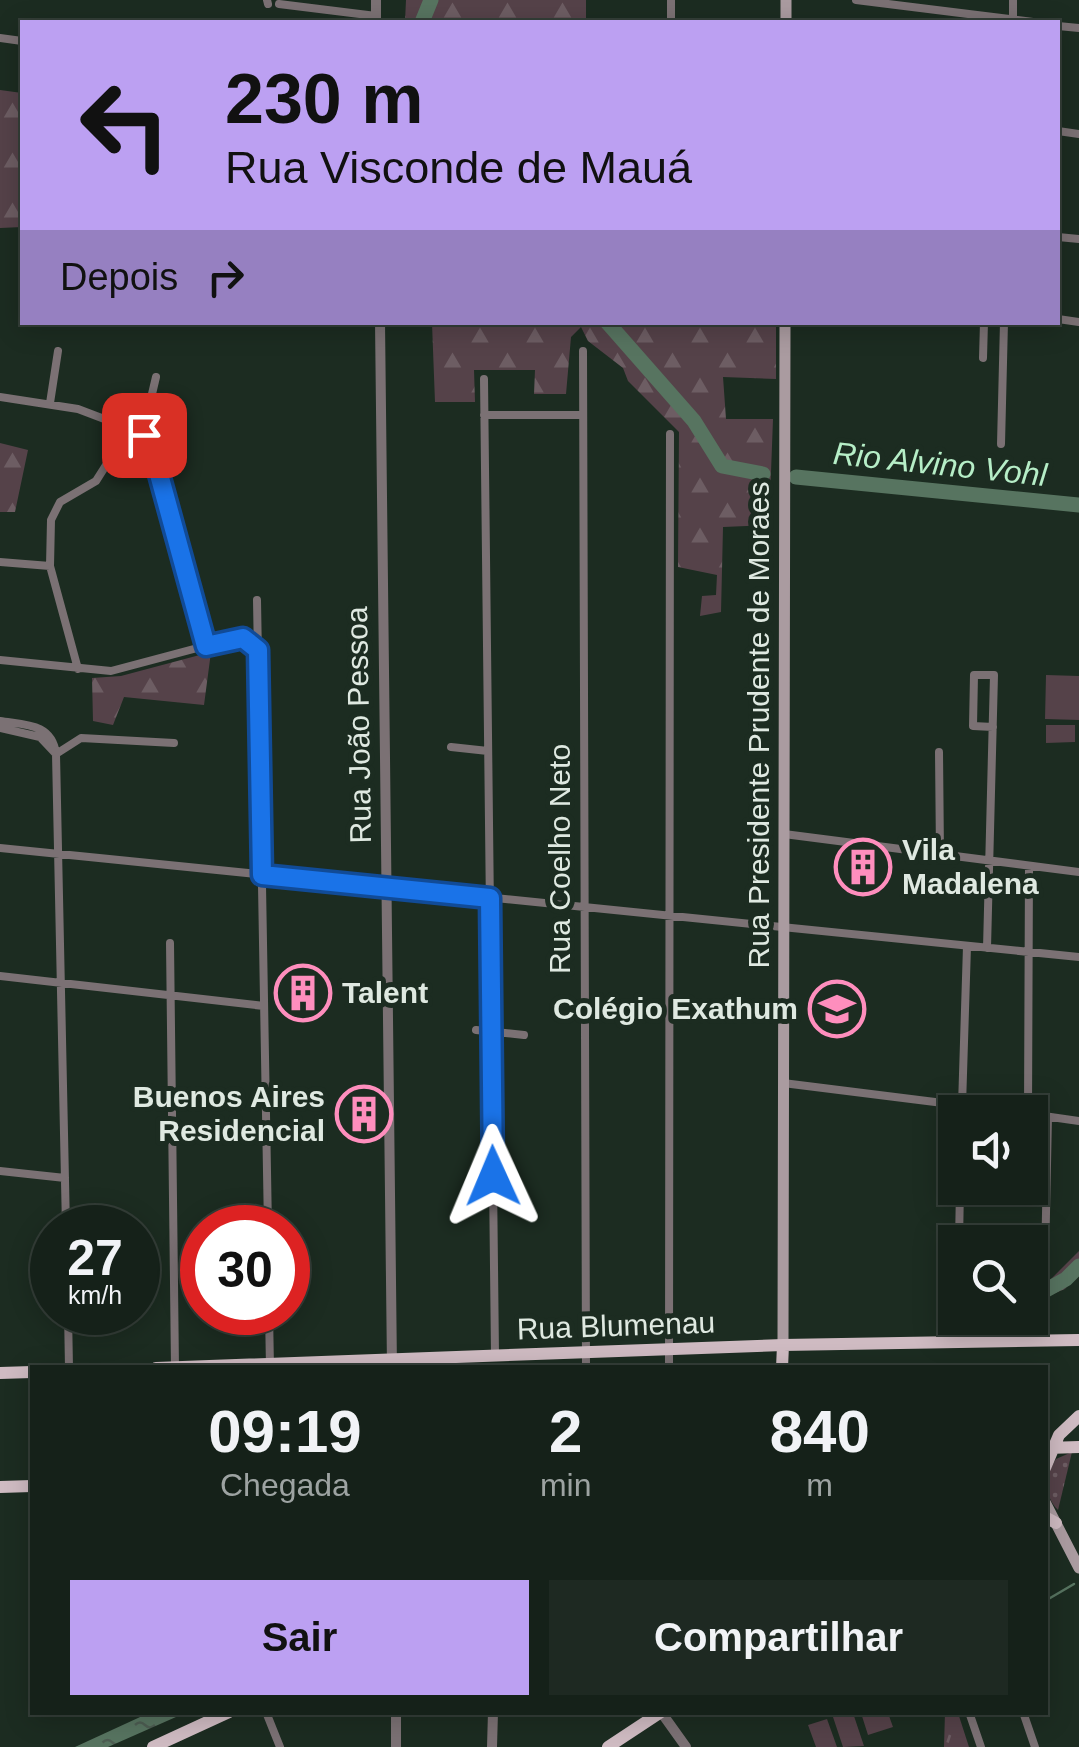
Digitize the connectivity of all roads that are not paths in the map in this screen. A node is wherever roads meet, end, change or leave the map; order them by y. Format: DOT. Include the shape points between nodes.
graph roads {
  1 [pos="376,0"];
  2 [pos="856,0"];
  3 [pos="280,4"];
  4 [pos="376,19"];
  5 [pos="992,20"];
  6 [pos="380,325"];
  7 [pos="785,325"];
  8 [pos="984,325"];
  9 [pos="1004,325"];
  10 [pos="58,351"];
  11 [pos="583,351"];
  12 [pos="983,358"];
  13 [pos="156,376"];
  14 [pos="484,379"];
  15 [pos="0,397"];
  16 [pos="50,403"];
  17 [pos="150,405"];
  18 [pos="583,415"];
  19 [pos="484,416"];
  20 [pos="126,433"];
  21 [pos="144,434"];
  22 [pos="670,434"];
  23 [pos="1001,444"];
  24 [pos="133,449"];
  25 [pos="110,462"];
  26 [pos="157,472"];
  27 [pos="0,562"];
  28 [pos="50,566"];
  29 [pos="257,600"];
  30 [pos="206,646"];
  31 [pos="258,650"];
  32 [pos="0,660"];
  33 [pos="78,669"];
  34 [pos="0,725"];
  35 [pos="993,727"];
  36 [pos="174,743"];
  37 [pos="451,747"];
  38 [pos="488,750"];
  39 [pos="939,752"];
  40 [pos="56,754"];
  41 [pos="784,834"];
  42 [pos="0,848"];
  43 [pos="58,854"];
  44 [pos="940,854"];
  45 [pos="989,860"];
  46 [pos="1030,866"];
  47 [pos="1079,872"];
  48 [pos="262,875"];
  49 [pos="386,887"];
  50 [pos="490,898"];
  51 [pos="585,908"];
  52 [pos="670,916"];
  53 [pos="784,928"];
  54 [pos="170,943"];
  55 [pos="967,946"];
  56 [pos="987,948"];
  57 [pos="1029,952"];
  58 [pos="1079,958"];
  59 [pos="0,976"];
  60 [pos="61,983"];
  61 [pos="171,996"];
  62 [pos="264,1006"];
  63 [pos="476,1030"];
  64 [pos="492,1032"];
  65 [pos="524,1036"];
  66 [pos="783,1083"];
  67 [pos="962,1095"];
  68 [pos="1029,1095"];
  69 [pos="938,1103"];
  70 [pos="1048,1117"];
  71 [pos="1079,1120"];
  72 [pos="0,1171"];
  73 [pos="65,1178"];
  74 [pos="66,1205"];
  75 [pos="268,1205"];
  76 [pos="68,1335"];
  77 [pos="269,1335"];
  78 [pos="956,1335"];
  79 [pos="956,1340"];
  80 [pos="1079,1340"];
  81 [pos="782,1344"];
  82 [pos="669,1349"];
  83 [pos="586,1352"];
  84 [pos="495,1361"];
  85 [pos="392,1363"];
  86 [pos="69,1365"];
  87 [pos="175,1365"];
  88 [pos="270,1365"];
  89 [pos="586,1365"];
  90 [pos="669,1365"];
  91 [pos="782,1365"];
  92 [pos="30,1372"];
  93 [pos="0,1373"];
  94 [pos="1079,1416"];
  95 [pos="1048,1447"];
  96 [pos="1079,1447"];
  97 [pos="30,1486"];
  98 [pos="0,1487"];
  99 [pos="1050,1520"];
  100 [pos="1079,1568"];
  101 [pos="223,1715"];
  102 [pos="267,1715"];
  103 [pos="396,1715"];
  104 [pos="493,1715"];
  105 [pos="656,1715"];
  106 [pos="663,1715"];
  107 [pos="970,1715"];
  108 [pos="1024,1715"];
  109 [pos="171,1743"];
  110 [pos="153,1747"];
  111 [pos="280,1747"];
  112 [pos="396,1747"];
  113 [pos="492,1747"];
  114 [pos="608,1747"];
  115 [pos="686,1747"];
  116 [pos="981,1747"];
  117 [pos="1034,1747"];
  1 -- 4 [label="street"];
  2 -- 5 [label="street"];
  3 -- 4 [label="street"];
  6 -- 49 [label="street, Rua João Pessoa"];
  7 -- 41 [label="main road, Rua Presidente Prudente de Moraes"];
  8 -- 12 [label="street"];
  9 -- 23 [label="street"];
  10 -- 16 [label="street"];
  11 -- 18 [label="street, Rua Coelho Neto"];
  13 -- 17 [label="street"];
  14 -- 19 [label="street"];
  15 -- 16 [label="street"];
  16 -- 20 [label="street" via="102,418"];
  17 -- 20 [label="street"];
  17 -- 21 [label="street"];
  18 -- 19 [label="street"];
  18 -- 51 [label="street, Rua Coelho Neto"];
  19 -- 38 [label="street"];
  20 -- 21 [label="street"];
  20 -- 24 [label="street"];
  20 -- 25 [label="street"];
  21 -- 24 [label="street"];
  21 -- 26 [label="street"];
  22 -- 52 [label="street"];
  24 -- 25 [label="street"];
  24 -- 26 [label="street"];
  25 -- 28 [label="street" via="96,481 55,508"];
  26 -- 30 [label="street"];
  27 -- 28 [label="street"];
  28 -- 33 [label="street"];
  29 -- 31 [label="street"];
  30 -- 31 [label="street" via="243,638"];
  30 -- 33 [label="street" via="120,670"];
  31 -- 48 [label="street"];
  32 -- 33 [label="street"];
  34 -- 40 [label="street" via="44,731"];
  35 -- 35 [label="street" via="994,676 974,674 973,726"];
  35 -- 45 [label="street"];
  36 -- 40 [label="street" via="81,738"];
  37 -- 38 [label="street"];
  38 -- 50 [label="street"];
  39 -- 44 [label="street"];
  40 -- 43 [label="street"];
  41 -- 44 [label="street"];
  41 -- 53 [label="main road, Rua Presidente Prudente de Moraes"];
  42 -- 43 [label="street"];
  43 -- 48 [label="street"];
  43 -- 60 [label="street"];
  44 -- 45 [label="street"];
  45 -- 46 [label="street"];
  45 -- 56 [label="street"];
  46 -- 47 [label="street"];
  46 -- 57 [label="street"];
  48 -- 49 [label="street"];
  48 -- 62 [label="street"];
  49 -- 50 [label="street"];
  49 -- 85 [label="street, Rua João Pessoa"];
  50 -- 51 [label="street"];
  50 -- 64 [label="street"];
  51 -- 52 [label="street"];
  51 -- 83 [label="street, Rua Coelho Neto"];
  52 -- 53 [label="street"];
  52 -- 82 [label="street"];
  53 -- 55 [label="street"];
  53 -- 66 [label="main road, Rua Presidente Prudente de Moraes"];
  54 -- 61 [label="street"];
  55 -- 56 [label="street"];
  55 -- 67 [label="street"];
  56 -- 57 [label="street"];
  57 -- 58 [label="street"];
  57 -- 68 [label="street"];
  59 -- 60 [label="street"];
  60 -- 61 [label="street"];
  60 -- 73 [label="street"];
  61 -- 62 [label="street"];
  61 -- 87 [label="street"];
  62 -- 75 [label="street"];
  63 -- 64 [label="street"];
  64 -- 65 [label="street"];
  64 -- 84 [label="street"];
  66 -- 69 [label="street"];
  66 -- 81 [label="main road, Rua Presidente Prudente de Moraes"];
  70 -- 71 [label="street"];
  72 -- 73 [label="street"];
  73 -- 74 [label="street"];
  76 -- 86 [label="street"];
  77 -- 88 [label="street"];
  78 -- 79 [label="street"];
  79 -- 80 [label="main road, Rua Blumenau"];
  79 -- 81 [label="main road, Rua Blumenau"];
  81 -- 82 [label="main road, Rua Blumenau"];
  81 -- 91 [label="main road, Rua Presidente Prudente de Moraes"];
  82 -- 83 [label="main road, Rua Blumenau"];
  82 -- 90 [label="street"];
  83 -- 84 [label="main road, Rua Blumenau"];
  83 -- 89 [label="street, Rua Coelho Neto"];
  84 -- 85 [label="main road, Rua Blumenau"];
  85 -- 88 [label="main road, Rua Blumenau"];
  92 -- 93 [label="main road"];
  94 -- 95 [label="main road"];
  95 -- 96 [label="main road"];
  97 -- 98 [label="main road"];
  99 -- 100 [label="main road"];
  101 -- 109 [label="main road"];
  102 -- 111 [label="street"];
  103 -- 112 [label="street"];
  104 -- 113 [label="street"];
  105 -- 114 [label="main road"];
  106 -- 115 [label="street"];
  107 -- 116 [label="street"];
  108 -- 117 [label="street"];
  109 -- 110 [label="main road"];
}
